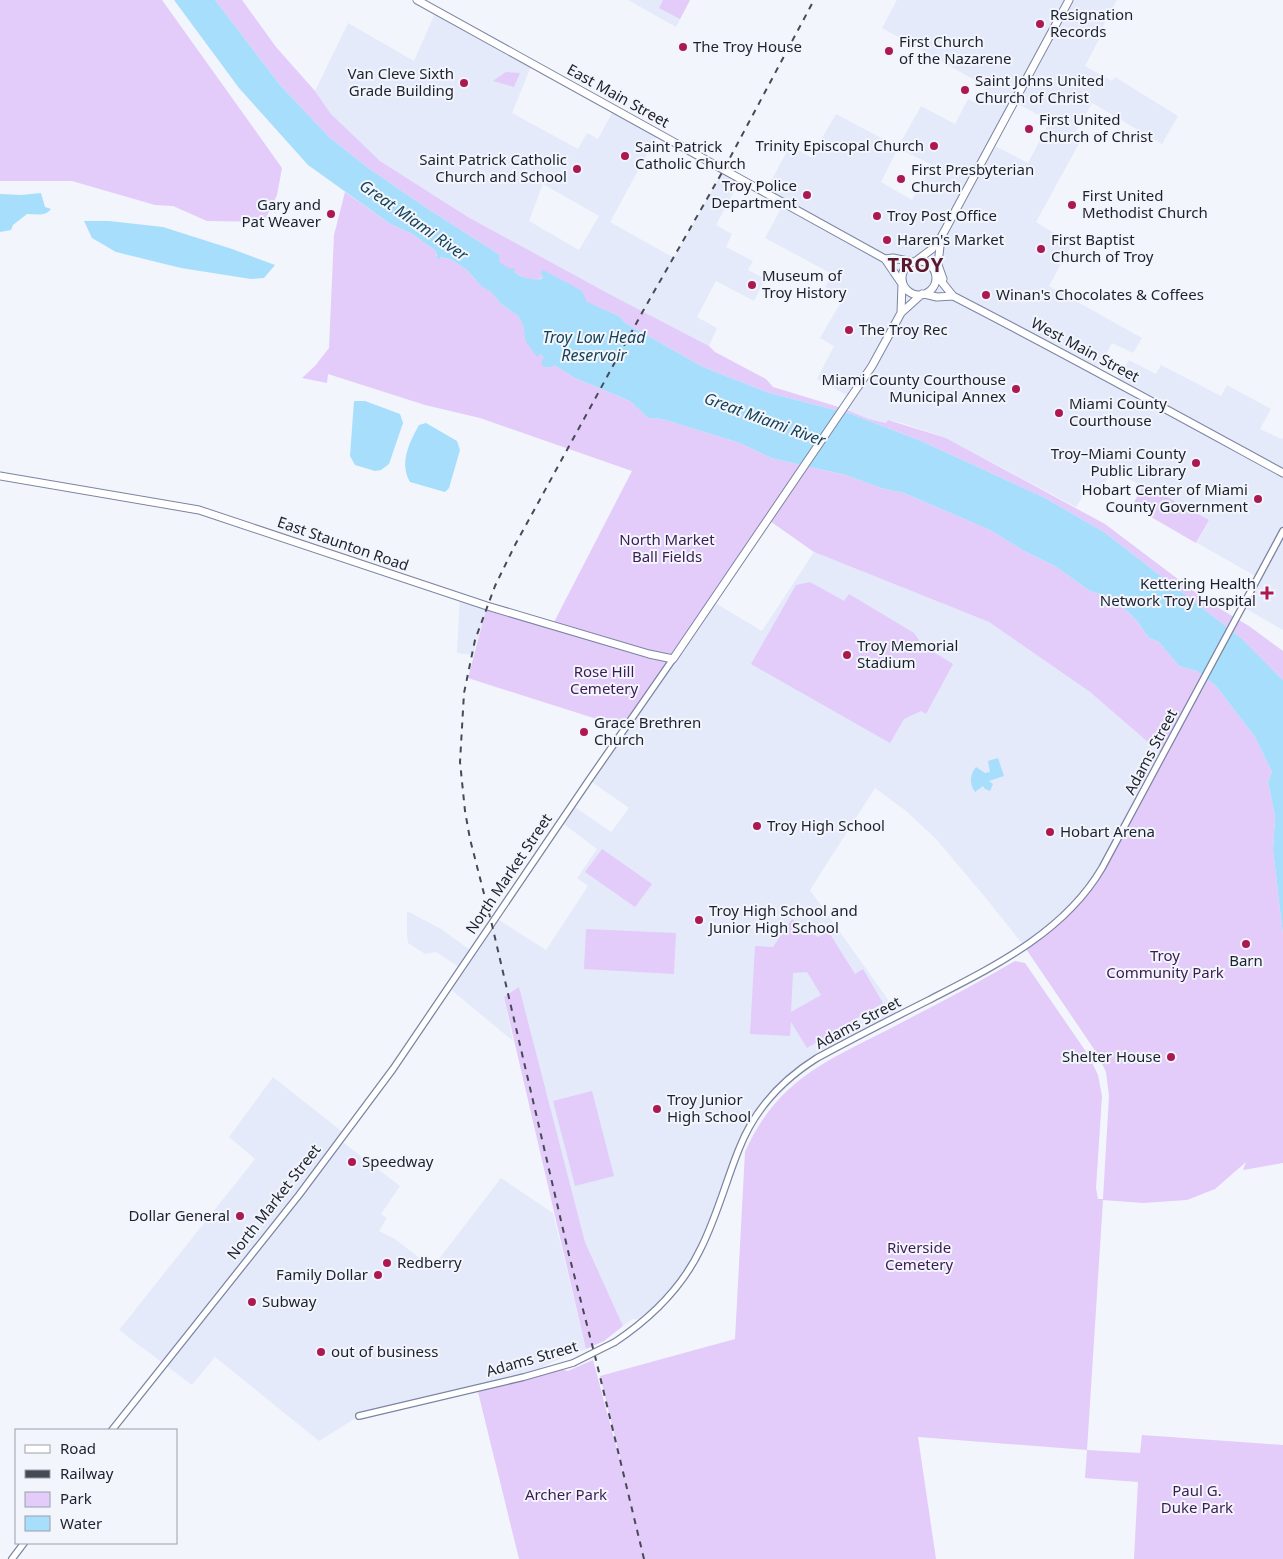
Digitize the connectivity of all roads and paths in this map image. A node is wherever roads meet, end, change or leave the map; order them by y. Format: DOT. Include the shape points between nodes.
graph roads {
  1 [pos="417,0"];
  2 [pos="1069,0"];
  3 [pos="938,243"];
  4 [pos="885,259"];
  5 [pos="938,260"];
  6 [pos="914,261"];
  7 [pos="936,275"];
  8 [pos="901,280"];
  9 [pos="947,289"];
  10 [pos="902,293"];
  11 [pos="924,296"];
  12 [pos="953,296"];
  13 [pos="901,313"];
  14 [pos="1283,473"];
  15 [pos="0,476"];
  16 [pos="1283,531"];
  17 [pos="673,659"];
  18 [pos="359,1416"];
  19 [pos="113,1429"];
  20 [pos="23,1544"];
  21 [pos="12,1559"];
  1 -- 4 [label="main road, East Main Street"];
  2 -- 3 [label="main road"];
  3 -- 5 [label="main road"];
  3 -- 6 [label="main road"];
  4 -- 6 [label="main road"];
  4 -- 8 [label="main road"];
  5 -- 7 [label="main road"];
  5 -- 9 [label="main road"];
  6 -- 7 [label="main road" via="928,262"];
  6 -- 8 [label="main road" via="905,269"];
  7 -- 9 [label="main road"];
  7 -- 11 [label="main road" via="932,289"];
  8 -- 10 [label="main road"];
  8 -- 10 [label="main road"];
  8 -- 11 [label="main road" via="912,292"];
  9 -- 12 [label="main road"];
  10 -- 13 [label="main road"];
  11 -- 12 [label="main road"];
  11 -- 13 [label="main road"];
  12 -- 14 [label="main road, West Main Street"];
  13 -- 17 [label="main road, North Market Street" via="872,366"];
  15 -- 17 [label="main road, East Staunton Road" via="199,510 487,606"];
  16 -- 18 [label="street, Adams Street, bridge" via="1097,877 1084,895 1034,940 983,971 812,1061 786,1081 757,1114 744,1136 708,1233 688,1272 655,1312 615,1342 573,1363"];
  17 -- 19 [label="street, North Market Street" via="393,1069 299,1195"];
  20 -- 21 [label="street"];
}
